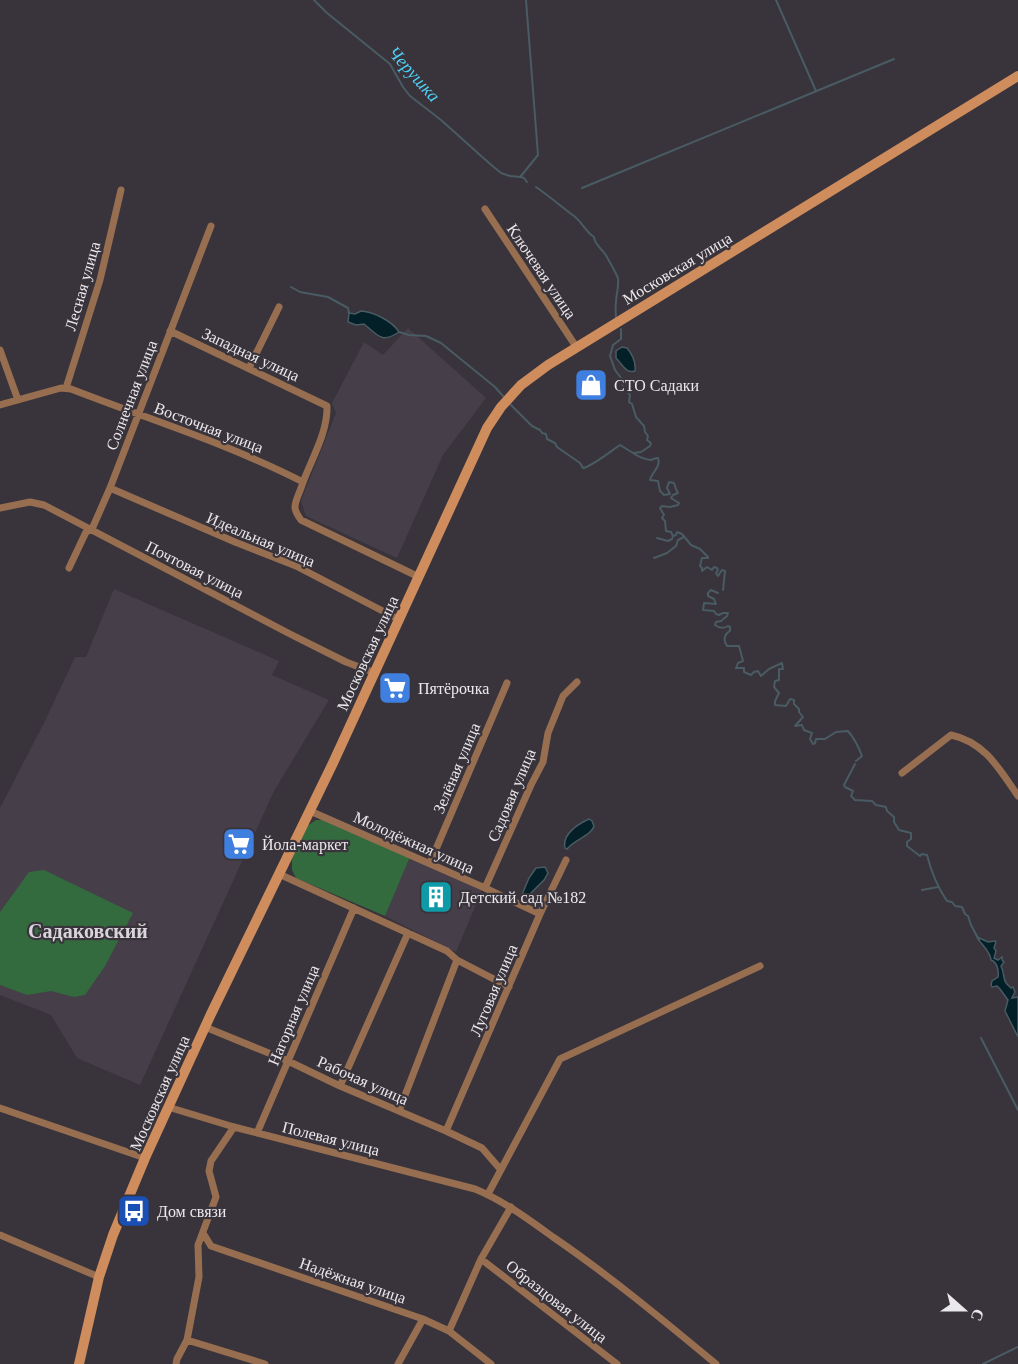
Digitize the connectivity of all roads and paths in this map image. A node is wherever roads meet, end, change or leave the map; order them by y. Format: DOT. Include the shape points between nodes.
graph roads {
  1 [pos="1018,76"];
  2 [pos="121,190"];
  3 [pos="485,209"];
  4 [pos="211,226"];
  5 [pos="279,307"];
  6 [pos="170,331"];
  7 [pos="577,348"];
  8 [pos="0,350"];
  9 [pos="249,369"];
  10 [pos="66,388"];
  11 [pos="18,400"];
  12 [pos="0,405"];
  13 [pos="139,415"];
  14 [pos="303,482"];
  15 [pos="110,488"];
  16 [pos="0,508"];
  17 [pos="92,529"];
  18 [pos="69,568"];
  19 [pos="419,577"];
  20 [pos="400,620"];
  21 [pos="375,674"];
  22 [pos="577,682"];
  23 [pos="507,683"];
  24 [pos="902,772"];
  25 [pos="1018,796"];
  26 [pos="310,811"];
  27 [pos="566,860"];
  28 [pos="430,863"];
  29 [pos="279,874"];
  30 [pos="485,888"];
  31 [pos="354,908"];
  32 [pos="540,914"];
  33 [pos="408,933"];
  34 [pos="457,960"];
  35 [pos="760,966"];
  36 [pos="509,987"];
  37 [pos="205,1027"];
  38 [pos="288,1061"];
  39 [pos="340,1086"];
  40 [pos="168,1107"];
  41 [pos="0,1108"];
  42 [pos="399,1111"];
  43 [pos="234,1127"];
  44 [pos="446,1131"];
  45 [pos="257,1133"];
  46 [pos="145,1158"];
  47 [pos="501,1170"];
  48 [pos="488,1194"];
  49 [pos="511,1207"];
  50 [pos="203,1233"];
  51 [pos="0,1235"];
  52 [pos="482,1259"];
  53 [pos="99,1277"];
  54 [pos="423,1319"];
  55 [pos="449,1330"];
  56 [pos="187,1340"];
  57 [pos="80,1364"];
  58 [pos="176,1364"];
  59 [pos="265,1364"];
  60 [pos="399,1364"];
  61 [pos="491,1364"];
  62 [pos="617,1364"];
  63 [pos="716,1364"];
  1 -- 7 [label="main road, Московская улица"];
  2 -- 10 [label="street, Лесная улица" via="100,280"];
  3 -- 7 [label="street, Ключевая улица"];
  4 -- 6 [label="street, Солнечная улица"];
  5 -- 9 [label="street"];
  6 -- 9 [label="street, Западная улица"];
  6 -- 13 [label="street, Солнечная улица"];
  7 -- 19 [label="main road, Московская улица" via="521,385 501,407 487,428"];
  8 -- 11 [label="street"];
  9 -- 14 [label="street, Западная улица" via="327,406 319,442"];
  10 -- 11 [label="street"];
  10 -- 13 [label="street, Восточная улица"];
  11 -- 12 [label="street"];
  13 -- 14 [label="street, Восточная улица" via="263,462"];
  13 -- 15 [label="street, Солнечная улица"];
  14 -- 19 [label="street" via="295,507 301,520"];
  15 -- 17 [label="street, Солнечная улица"];
  15 -- 20 [label="street, Идеальная улица" via="296,566"];
  16 -- 17 [label="street, Почтовая улица" via="30,502 44,504"];
  17 -- 18 [label="street, Солнечная улица" via="86,532"];
  17 -- 21 [label="street, Почтовая улица" via="290,634"];
  19 -- 20 [label="main road, Московская улица"];
  20 -- 21 [label="main road, Московская улица"];
  21 -- 26 [label="main road, Московская улица"];
  22 -- 30 [label="street, Садовая улица" via="563,696 548,733 543,762"];
  23 -- 28 [label="street, Зелёная улица"];
  24 -- 25 [label="street" via="951,735 962,737 979,746"];
  26 -- 28 [label="street, Молодёжная улица"];
  26 -- 29 [label="main road, Московская улица"];
  27 -- 32 [label="street, Луговая улица"];
  28 -- 30 [label="street, Молодёжная улица"];
  29 -- 31 [label="street"];
  29 -- 37 [label="main road, Московская улица"];
  30 -- 32 [label="street, Молодёжная улица"];
  31 -- 33 [label="street"];
  31 -- 38 [label="street, Нагорная улица"];
  32 -- 36 [label="street, Луговая улица"];
  33 -- 34 [label="street" via="447,951"];
  33 -- 39 [label="street"];
  34 -- 36 [label="street"];
  34 -- 42 [label="street"];
  35 -- 47 [label="street" via="560,1059"];
  36 -- 44 [label="street, Луговая улица"];
  37 -- 38 [label="street, Рабочая улица"];
  37 -- 40 [label="main road, Московская улица"];
  38 -- 39 [label="street, Рабочая улица"];
  38 -- 45 [label="street, Нагорная улица"];
  39 -- 42 [label="street, Рабочая улица"];
  40 -- 43 [label="street, Полевая улица"];
  40 -- 46 [label="main road, Московская улица"];
  41 -- 46 [label="street"];
  42 -- 44 [label="street, Рабочая улица"];
  43 -- 45 [label="street, Полевая улица"];
  43 -- 50 [label="street" via="211,1161 216,1197"];
  44 -- 47 [label="street, Рабочая улица" via="482,1148"];
  45 -- 48 [label="street, Полевая улица"];
  46 -- 53 [label="main road, Московская улица"];
  47 -- 48 [label="street"];
  48 -- 49 [label="street, Полевая улица"];
  49 -- 52 [label="street"];
  49 -- 63 [label="street, Полевая улица" via="655,1312"];
  50 -- 54 [label="street, Надёжная улица" via="211,1246"];
  50 -- 56 [label="street" via="198,1245 199,1277"];
  51 -- 53 [label="street"];
  52 -- 55 [label="street"];
  52 -- 62 [label="street, Образцовая улица"];
  53 -- 57 [label="main road, Московская улица"];
  54 -- 55 [label="street, Надёжная улица"];
  54 -- 60 [label="street"];
  55 -- 61 [label="street, Надёжная улица"];
  56 -- 58 [label="street"];
  56 -- 59 [label="street"];
}
